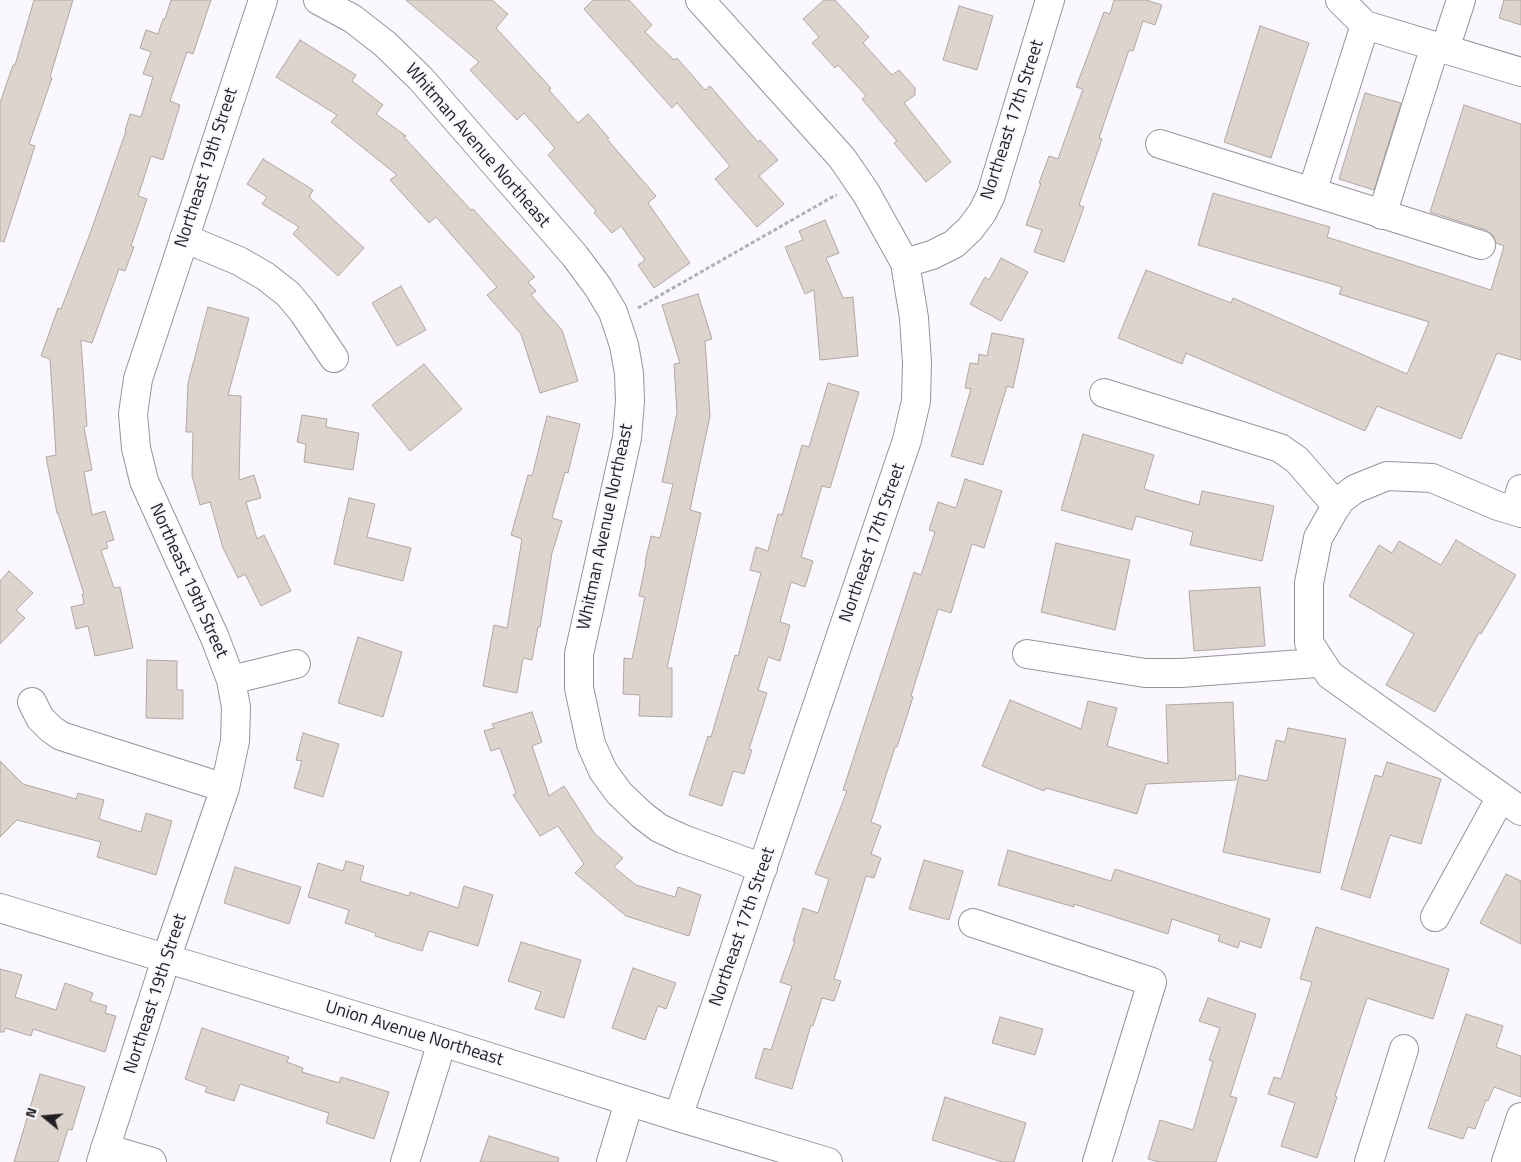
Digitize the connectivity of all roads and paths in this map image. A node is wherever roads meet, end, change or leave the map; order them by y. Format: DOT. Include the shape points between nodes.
graph roads {
  1 [pos="263,0"];
  2 [pos="318,0"];
  3 [pos="700,0"];
  4 [pos="1050,0"];
  5 [pos="1340,0"];
  6 [pos="1461,0"];
  7 [pos="1365,25"];
  8 [pos="1440,48"];
  9 [pos="1521,72"];
  10 [pos="1160,144"];
  11 [pos="1312,192"];
  12 [pos="866,193"];
  13 [pos="1382,214"];
  14 [pos="184,238"];
  15 [pos="1481,246"];
  16 [pos="905,263"];
  17 [pos="613,312"];
  18 [pos="334,358"];
  19 [pos="1104,393"];
  20 [pos="1519,504"];
  21 [pos="1337,506"];
  22 [pos="1027,654"];
  23 [pos="1320,661"];
  24 [pos="296,664"];
  25 [pos="231,680"];
  26 [pos="32,702"];
  27 [pos="225,788"];
  28 [pos="1511,804"];
  29 [pos="763,868"];
  30 [pos="0,908"];
  31 [pos="1436,917"];
  32 [pos="973,923"];
  33 [pos="166,959"];
  34 [pos="442,1042"];
  35 [pos="1404,1049"];
  36 [pos="629,1102"];
  37 [pos="678,1117"];
  38 [pos="1521,1117"];
  39 [pos="103,1155"];
  40 [pos="152,1162"];
  41 [pos="405,1162"];
  42 [pos="611,1162"];
  43 [pos="828,1162"];
  44 [pos="1097,1162"];
  45 [pos="1369,1162"];
  46 [pos="1506,1162"];
  1 -- 14 [label="street, Northeast 19th Street"];
  2 -- 17 [label="street, Whitman Avenue Northeast" via="353,19 421,79 575,256"];
  3 -- 12 [label="street" via="842,158"];
  4 -- 16 [label="street, Northeast 17th Street" via="991,195 982,213 954,244"];
  5 -- 7 [label="street"];
  6 -- 8 [label="street"];
  7 -- 8 [label="street"];
  7 -- 11 [label="street"];
  8 -- 9 [label="street"];
  8 -- 13 [label="street"];
  10 -- 11 [label="street"];
  11 -- 13 [label="street"];
  12 -- 16 [label="street"];
  12 -- 17 [label="path" via="834,196 633,310"];
  13 -- 15 [label="street"];
  14 -- 18 [label="street" via="239,261 288,294"];
  14 -- 25 [label="street, Northeast 19th Street" via="138,379 134,414 136,448 144,481"];
  16 -- 29 [label="street, Northeast 17th Street" via="917,363 916,401 907,440"];
  17 -- 29 [label="street, Whitman Avenue Northeast" via="624,345 630,401 627,438 579,654 579,688 591,744 603,771 619,793 659,828"];
  19 -- 21 [label="street" via="1280,448 1296,460"];
  20 -- 21 [label="street" via="1498,506 1432,478 1387,476 1354,490"];
  21 -- 23 [label="street" via="1318,538 1309,584 1309,643"];
  22 -- 23 [label="street" via="1145,673"];
  23 -- 28 [label="street" via="1330,675"];
  24 -- 25 [label="street"];
  25 -- 27 [label="street, Northeast 19th Street" via="236,707 235,741"];
  26 -- 27 [label="street" via="40,718 61,736"];
  27 -- 33 [label="street, Northeast 19th Street"];
  28 -- 31 [label="street"];
  29 -- 37 [label="street, Northeast 17th Street"];
  30 -- 33 [label="street, Union Avenue Northeast"];
  32 -- 44 [label="street" via="1152,982"];
  33 -- 34 [label="street, Union Avenue Northeast"];
  33 -- 39 [label="street, Northeast 19th Street"];
  34 -- 36 [label="street, Union Avenue Northeast"];
  34 -- 41 [label="street"];
  35 -- 45 [label="street"];
  36 -- 37 [label="street, Union Avenue Northeast"];
  36 -- 42 [label="street"];
  37 -- 43 [label="street, Union Avenue Northeast"];
  38 -- 46 [label="street"];
  39 -- 40 [label="street"];
}
